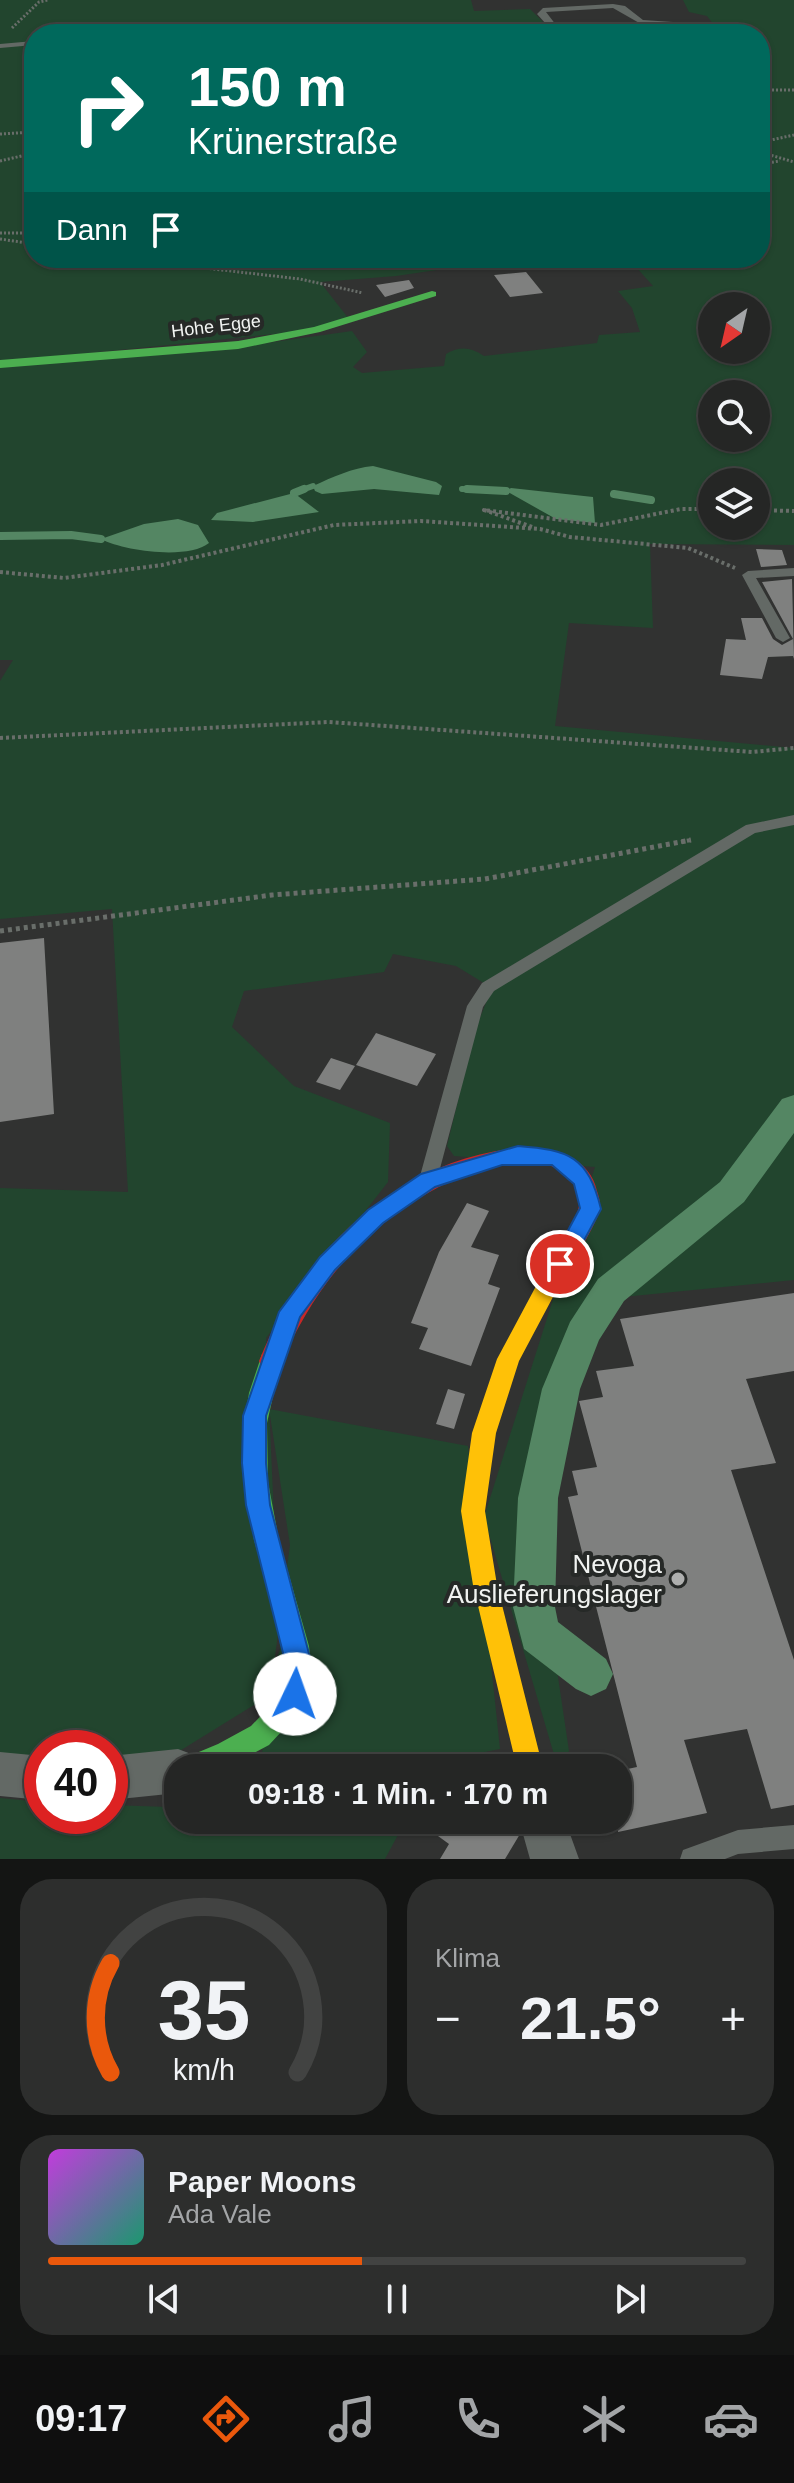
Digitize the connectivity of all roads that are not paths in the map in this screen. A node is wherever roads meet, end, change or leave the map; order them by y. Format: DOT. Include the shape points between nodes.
graph roads {
  1 [pos="669,22"];
  2 [pos="550,24"];
  3 [pos="24,44"];
  4 [pos="0,46"];
  5 [pos="432,294"];
  6 [pos="0,364"];
  7 [pos="794,572"];
  8 [pos="783,638"];
  9 [pos="794,820"];
  10 [pos="428,1180"];
  11 [pos="228,1754"];
  12 [pos="527,1754"];
  13 [pos="164,1772"];
  14 [pos="0,1774"];
  15 [pos="24,1776"];
  16 [pos="128,1776"];
  17 [pos="545,1834"];
  18 [pos="794,1837"];
  19 [pos="556,1859"];
  20 [pos="692,1859"];
  1 -- 2 [label="lane" via="641,22 613,6 543,10"];
  3 -- 4 [label="lane"];
  5 -- 6 [label="street, Hohe Egge" via="316,330 238,345"];
  7 -- 8 [label="lane" via="748,575"];
  9 -- 10 [label="lane" via="751,829 488,987 475,1006"];
  10 -- 11 [label="street" via="376,1216 327,1263 290,1312 255,1416 254,1463 258,1505 300,1669 295,1694 280,1720 254,1744"];
  10 -- 12 [label="street" via="507,1156 557,1157 583,1180 590,1209 508,1359 484,1433 473,1511 485,1585"];
  13 -- 16 [label="street"];
  14 -- 15 [label="street"];
  17 -- 19 [label="street"];
  18 -- 20 [label="lane" via="738,1842"];
}
